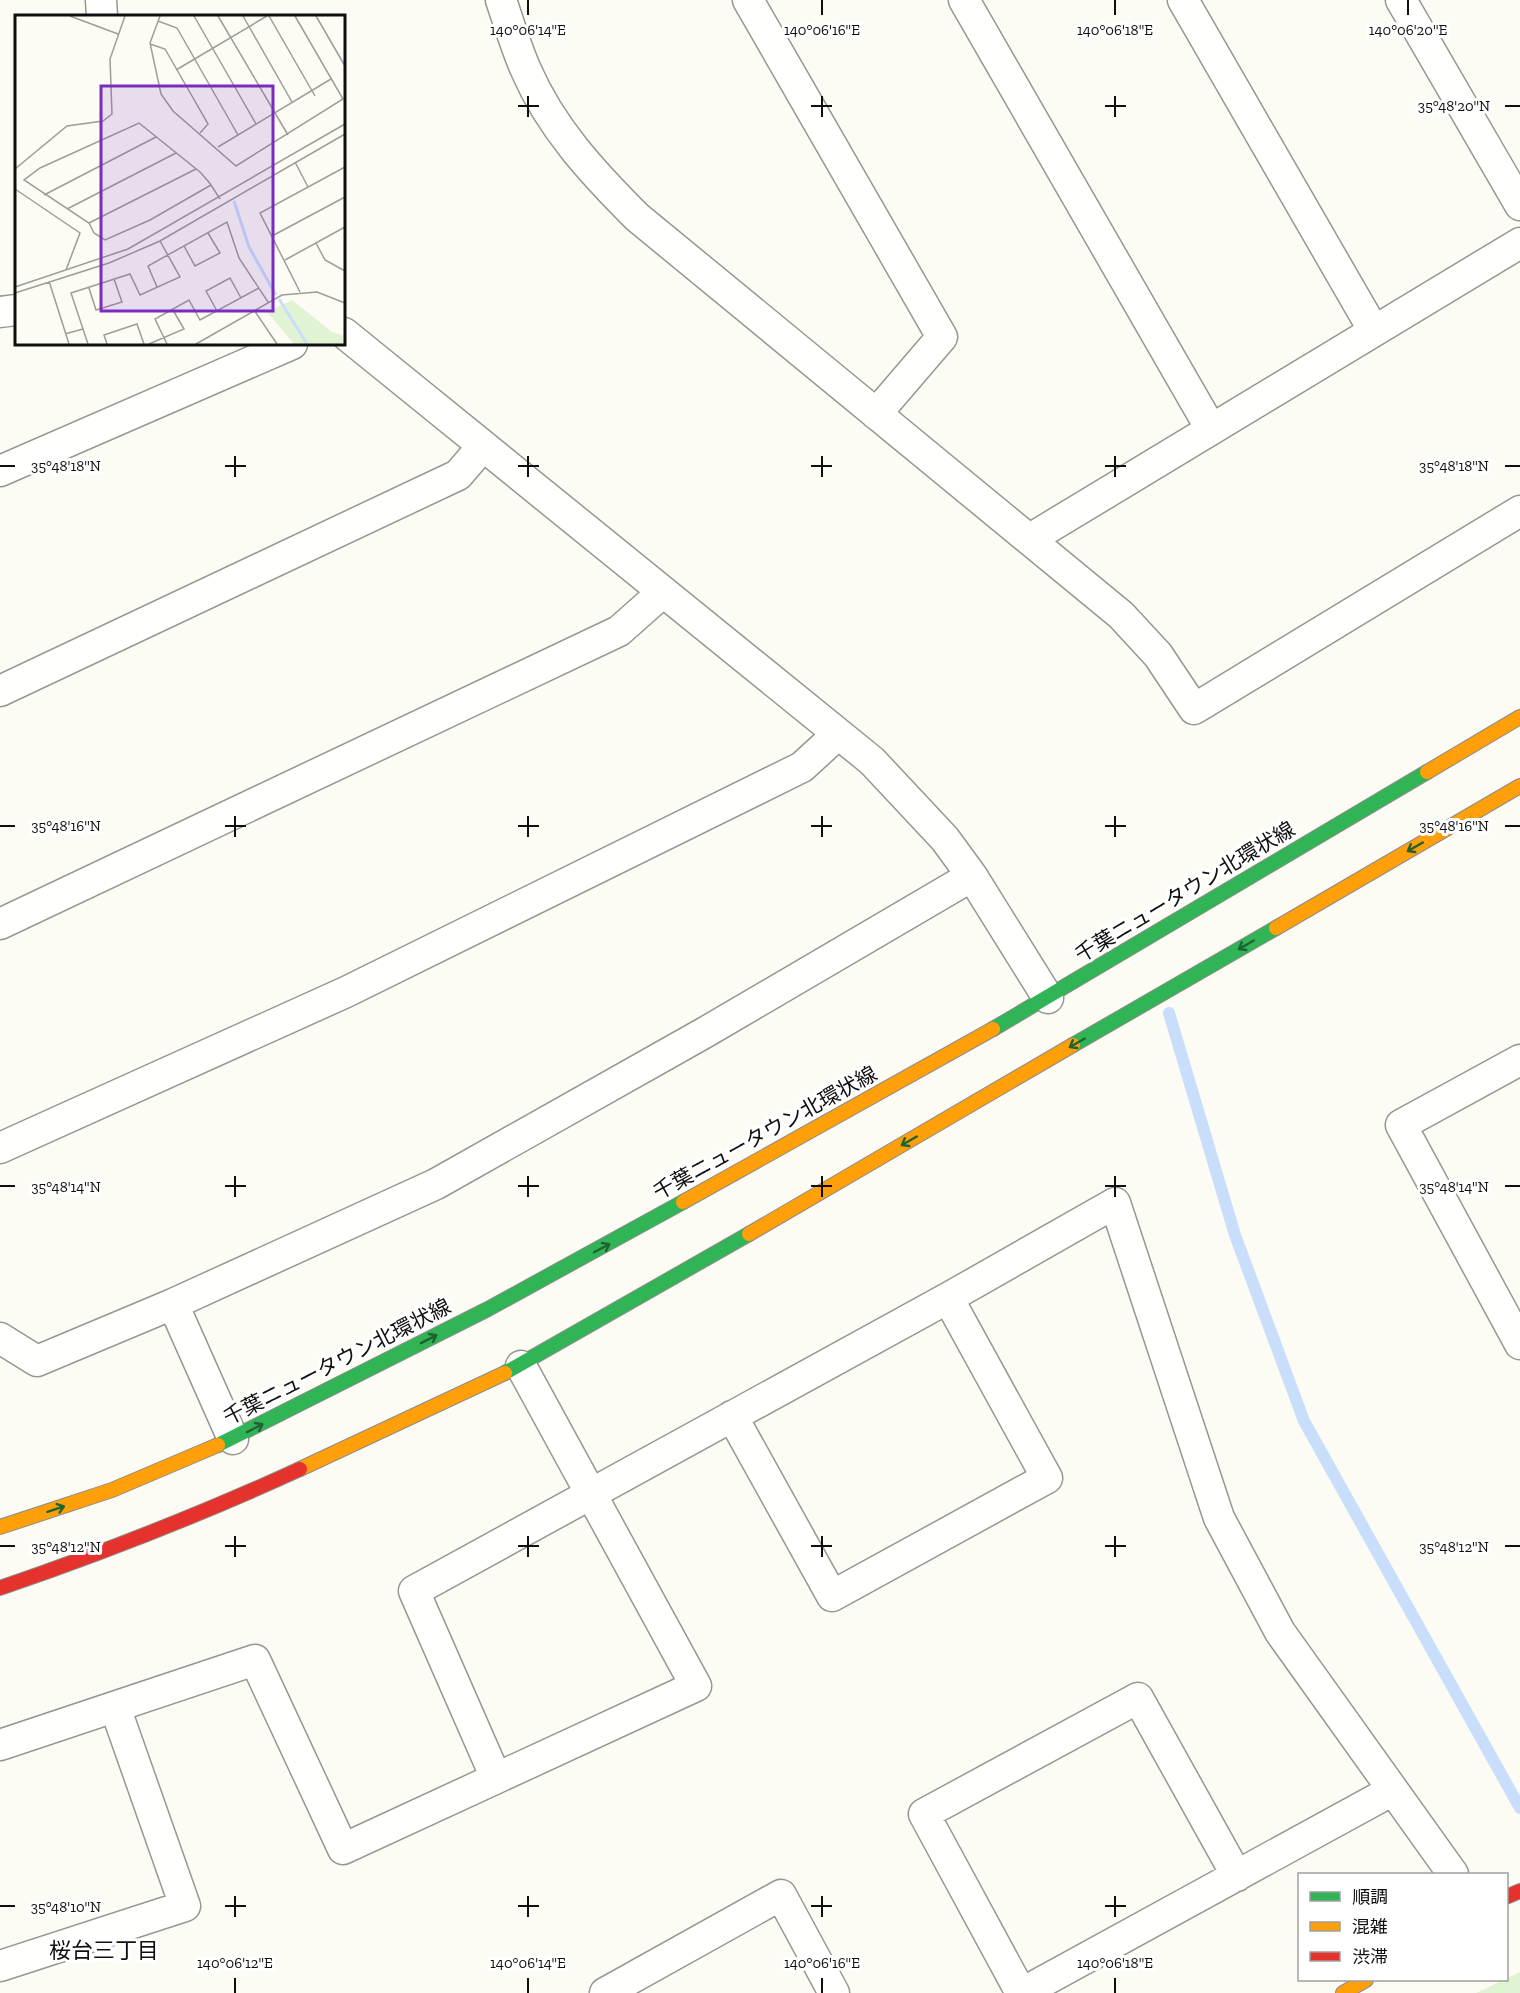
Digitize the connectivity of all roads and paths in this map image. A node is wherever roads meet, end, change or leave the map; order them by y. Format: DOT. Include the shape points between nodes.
graph roads {
  1 [pos="101,0"];
  2 [pos="501,0"];
  3 [pos="747,0"];
  4 [pos="964,0"];
  5 [pos="1183,0"];
  6 [pos="1401,0"];
  7 [pos="102,15"];
  8 [pos="1520,205"];
  9 [pos="1520,243"];
  10 [pos="15,310"];
  11 [pos="0,312"];
  12 [pos="1374,331"];
  13 [pos="345,334"];
  14 [pos="290,345"];
  15 [pos="876,414"];
  16 [pos="1211,429"];
  17 [pos="483,446"];
  18 [pos="0,471"];
  19 [pos="1520,511"];
  20 [pos="1030,539"];
  21 [pos="663,592"];
  22 [pos="0,691"];
  23 [pos="1520,717"];
  24 [pos="838,734"];
  25 [pos="1520,786"];
  26 [pos="972,876"];
  27 [pos="0,924"];
  28 [pos="1048,998"];
  29 [pos="1520,1060"];
  30 [pos="0,1149"];
  31 [pos="948,1298"];
  32 [pos="173,1304"];
  33 [pos="1517,1331"];
  34 [pos="0,1338"];
  35 [pos="521,1366"];
  36 [pos="732,1416"];
  37 [pos="233,1439"];
  38 [pos="590,1494"];
  39 [pos="0,1527"];
  40 [pos="0,1588"];
  41 [pos="115,1707"];
  42 [pos="0,1745"];
  43 [pos="496,1778"];
  44 [pos="1393,1790"];
  45 [pos="1452,1873"];
  46 [pos="1236,1876"];
  47 [pos="0,1966"];
  48 [pos="638,1985"];
  49 [pos="605,1993"];
  50 [pos="834,1993"];
  51 [pos="1022,1993"];
  1 -- 7 [label="street"];
  2 -- 15 [label="street" via="526,70 549,112 601,182 637,217"];
  3 -- 15 [label="street" via="942,336"];
  4 -- 16 [label="street"];
  5 -- 12 [label="street"];
  6 -- 8 [label="street"];
  9 -- 12 [label="street"];
  10 -- 11 [label="street"];
  12 -- 16 [label="street"];
  13 -- 17 [label="street"];
  14 -- 18 [label="street"];
  15 -- 20 [label="street"];
  16 -- 20 [label="street"];
  17 -- 21 [label="street"];
  17 -- 22 [label="street" via="458,475"];
  19 -- 20 [label="street" via="1194,709 1158,655 1121,615"];
  21 -- 24 [label="street"];
  21 -- 27 [label="street" via="619,631"];
  23 -- 28 [label="main road, 千葉ニュータウン北環状線"];
  24 -- 26 [label="street" via="872,761 915,806"];
  24 -- 30 [label="street" via="802,767 357,987"];
  25 -- 35 [label="main road, one-way"];
  26 -- 28 [label="street"];
  26 -- 32 [label="street" via="436,1184"];
  37 -- 28 [label="main road, 千葉ニュータウン北環状線, one-way" via="631,1232"];
  29 -- 33 [label="street" via="1401,1125"];
  31 -- 36 [label="street"];
  31 -- 36 [label="street" via="1047,1479 832,1596"];
  31 -- 44 [label="street" via="1114,1203 1219,1518 1280,1632"];
  32 -- 34 [label="street" via="38,1360"];
  32 -- 37 [label="street"];
  35 -- 38 [label="street"];
  35 -- 40 [label="main road" via="231,1501"];
  36 -- 38 [label="street"];
  39 -- 37 [label="main road, 千葉ニュータウン北環状線, one-way" via="112,1490"];
  38 -- 43 [label="street" via="414,1591"];
  38 -- 43 [label="street" via="696,1686"];
  41 -- 42 [label="street"];
  41 -- 43 [label="street" via="255,1660 343,1849"];
  41 -- 47 [label="street" via="185,1906"];
  44 -- 45 [label="street"];
  44 -- 46 [label="street"];
  46 -- 51 [label="street"];
  46 -- 51 [label="street" via="1138,1698 924,1814"];
  48 -- 49 [label="street"];
  48 -- 50 [label="street" via="781,1895"];
}
